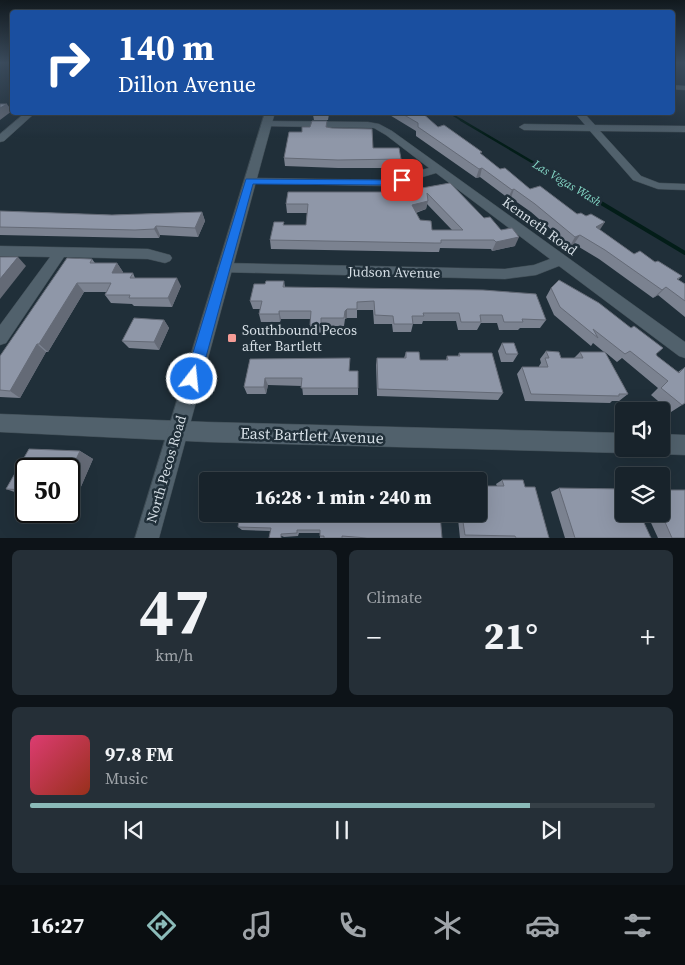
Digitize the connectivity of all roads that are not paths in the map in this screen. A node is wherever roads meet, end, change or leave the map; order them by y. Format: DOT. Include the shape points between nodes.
graph roads {
  1 [pos="28,115"];
  2 [pos="581,115"];
  3 [pos="268,118"];
  4 [pos="524,127"];
  5 [pos="592,128"];
  6 [pos="685,129"];
  7 [pos="0,139"];
  8 [pos="437,168"];
  9 [pos="250,181"];
  10 [pos="685,188"];
  11 [pos="0,251"];
  12 [pos="60,252"];
  13 [pos="165,258"];
  14 [pos="560,260"];
  15 [pos="224,268"];
  16 [pos="0,338"];
  17 [pos="685,351"];
  18 [pos="0,423"];
  19 [pos="178,429"];
  20 [pos="615,443"];
  21 [pos="670,444"];
  22 [pos="685,445"];
  23 [pos="147,538"];
  1 -- 7 [label="main road"];
  2 -- 5 [label="street"];
  3 -- 8 [label="street, Kenneth Road" via="376,126"];
  3 -- 9 [label="main road, North Pecos Road"];
  4 -- 5 [label="street"];
  5 -- 6 [label="street"];
  5 -- 10 [label="street" via="629,172 658,186"];
  8 -- 9 [label="street" via="384,183"];
  8 -- 14 [label="street, Kenneth Road"];
  9 -- 15 [label="main road, North Pecos Road"];
  11 -- 12 [label="street"];
  12 -- 13 [label="street" via="148,254"];
  12 -- 16 [label="street"];
  14 -- 15 [label="street, Judson Avenue" via="536,270 505,274"];
  14 -- 17 [label="street, Kenneth Road"];
  15 -- 19 [label="main road, North Pecos Road"];
  18 -- 19 [label="street, East Bartlett Avenue"];
  19 -- 20 [label="street, East Bartlett Avenue"];
  19 -- 23 [label="main road, North Pecos Road"];
  21 -- 22 [label="street"];
}
